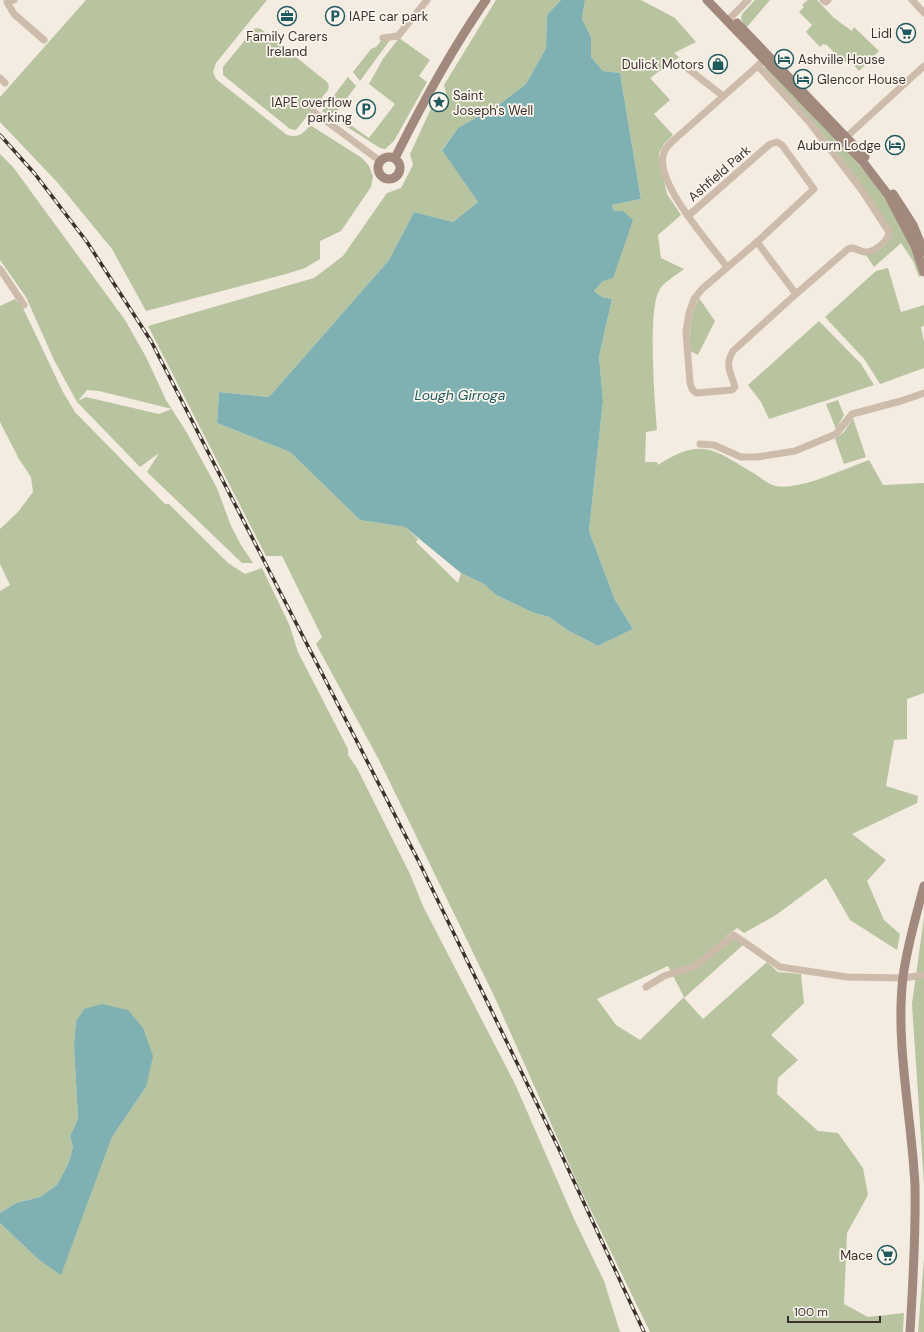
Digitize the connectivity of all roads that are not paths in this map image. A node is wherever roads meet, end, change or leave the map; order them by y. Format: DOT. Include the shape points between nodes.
graph roads {
  1 [pos="426,0"];
  2 [pos="486,0"];
  3 [pos="707,0"];
  4 [pos="715,0"];
  5 [pos="748,0"];
  6 [pos="823,0"];
  7 [pos="828,0"];
  8 [pos="912,0"];
  9 [pos="7,2"];
  10 [pos="924,13"];
  11 [pos="730,19"];
  12 [pos="383,38"];
  13 [pos="44,40"];
  14 [pos="764,60"];
  15 [pos="924,66"];
  16 [pos="687,68"];
  17 [pos="723,96"];
  18 [pos="314,112"];
  19 [pos="844,139"];
  20 [pos="395,158"];
  21 [pos="380,162"];
  22 [pos="688,216"];
  23 [pos="757,242"];
  24 [pos="924,252"];
  25 [pos="727,268"];
  26 [pos="0,269"];
  27 [pos="924,272"];
  28 [pos="796,294"];
  29 [pos="24,305"];
  30 [pos="924,393"];
  31 [pos="700,444"];
  32 [pos="924,886"];
  33 [pos="924,976"];
  34 [pos="903,978"];
  35 [pos="646,987"];
  36 [pos="910,1332"];
  1 -- 12 [label="street" via="398,36"];
  2 -- 20 [label="main road" via="430,91"];
  3 -- 11 [label="main road"];
  4 -- 11 [label="main road"];
  5 -- 11 [label="street"];
  6 -- 7 [label="street"];
  8 -- 10 [label="street"];
  9 -- 13 [label="street" via="14,14"];
  11 -- 14 [label="main road"];
  14 -- 17 [label="street, Ashfield Park"];
  14 -- 19 [label="main road"];
  14 -- 28 [label="street" via="861,189 889,232 888,238 872,251 848,249"];
  15 -- 19 [label="street"];
  16 -- 17 [label="street"];
  17 -- 22 [label="street, Ashfield Park" via="666,147 663,157 674,197"];
  18 -- 21 [label="street"];
  19 -- 24 [label="main road" via="892,191"];
  19 -- 27 [label="main road" via="888,195 915,246"];
  20 -- 21 [label="main road" via="388,157"];
  20 -- 21 [label="main road" via="399,164 399,172 395,177 380,174"];
  22 -- 23 [label="street, Ashfield Park" via="770,144 777,142 782,145 814,189"];
  22 -- 25 [label="street"];
  23 -- 25 [label="street, Ashfield Park"];
  23 -- 28 [label="street"];
  25 -- 28 [label="street, Ashfield Park" via="702,288 694,299 689,313 686,332 687,352 690,383 696,393 732,390 735,387 728,359 733,351"];
  26 -- 29 [label="street"];
  30 -- 31 [label="street" via="852,414 836,434 795,451 741,457 714,445"];
  32 -- 34 [label="main road" via="910,934"];
  33 -- 34 [label="street"];
  34 -- 35 [label="street" via="847,977 780,967 734,934 695,966 664,976"];
  34 -- 36 [label="main road" via="901,1013 915,1186"];
}
